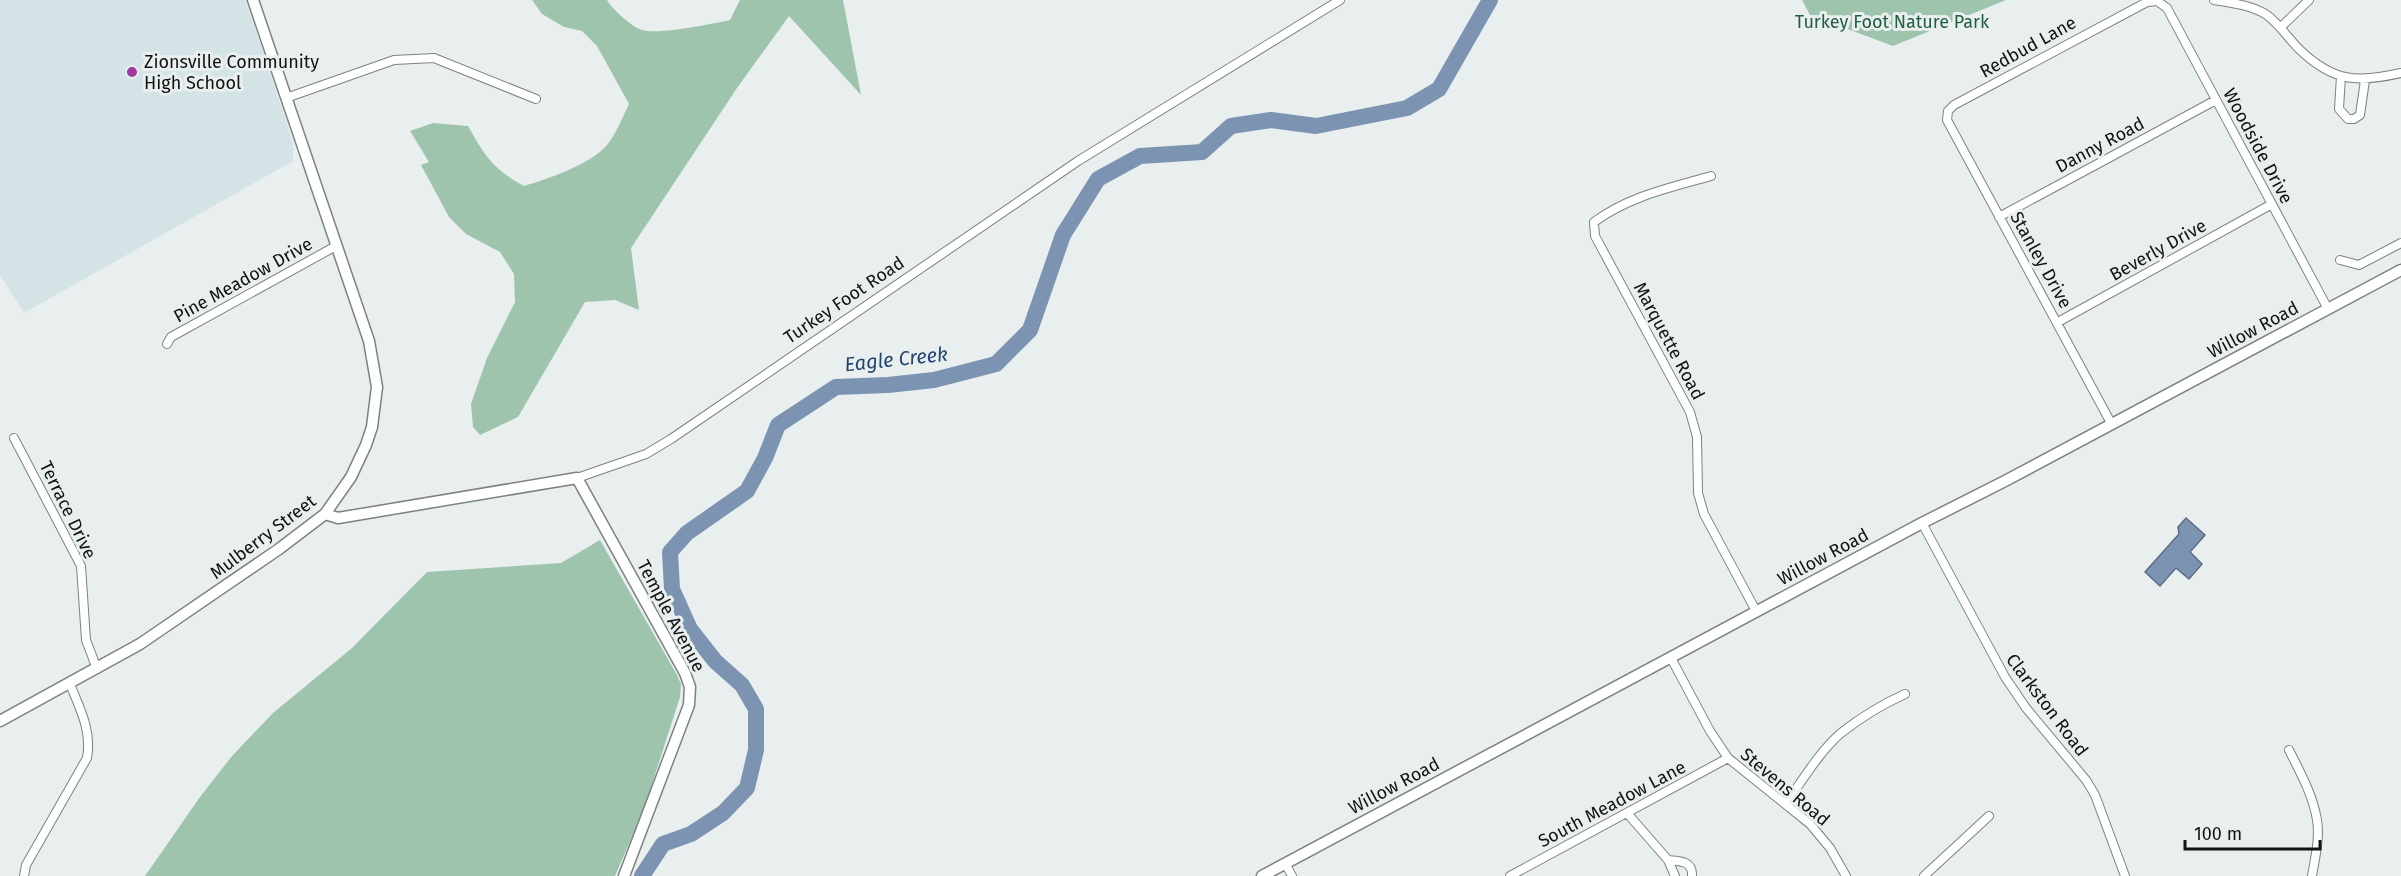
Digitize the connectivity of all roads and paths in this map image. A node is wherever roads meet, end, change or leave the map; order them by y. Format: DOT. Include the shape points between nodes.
graph roads {
  1 [pos="253,0"];
  2 [pos="1340,0"];
  3 [pos="2214,0"];
  4 [pos="2309,0"];
  5 [pos="2157,1"];
  6 [pos="2281,27"];
  7 [pos="2401,72"];
  8 [pos="2341,76"];
  9 [pos="2365,80"];
  10 [pos="286,98"];
  11 [pos="536,99"];
  12 [pos="2216,100"];
  13 [pos="1948,111"];
  14 [pos="1711,176"];
  15 [pos="2272,204"];
  16 [pos="1999,217"];
  17 [pos="2401,243"];
  18 [pos="336,246"];
  19 [pos="2340,260"];
  20 [pos="2401,270"];
  21 [pos="2328,309"];
  22 [pos="2058,322"];
  23 [pos="167,344"];
  24 [pos="2111,423"];
  25 [pos="14,438"];
  26 [pos="577,478"];
  27 [pos="325,514"];
  28 [pos="1922,523"];
  29 [pos="1756,611"];
  30 [pos="1671,658"];
  31 [pos="97,669"];
  32 [pos="70,684"];
  33 [pos="1905,694"];
  34 [pos="0,721"];
  35 [pos="2289,750"];
  36 [pos="1728,758"];
  37 [pos="1786,803"];
  38 [pos="1627,813"];
  39 [pos="1989,816"];
  40 [pos="1668,860"];
  41 [pos="1285,863"];
  42 [pos="24,876"];
  43 [pos="624,876"];
  44 [pos="1262,876"];
  45 [pos="1292,876"];
  46 [pos="1510,876"];
  47 [pos="1675,876"];
  48 [pos="1692,876"];
  49 [pos="1846,876"];
  50 [pos="1924,876"];
  51 [pos="2125,876"];
  52 [pos="2312,876"];
  1 -- 10 [label="street, Mulberry Street"];
  2 -- 26 [label="street, Turkey Foot Road" via="1078,161 671,439 646,454"];
  3 -- 6 [label="street" via="2247,6"];
  4 -- 6 [label="street"];
  5 -- 12 [label="street, Woodside Drive" via="2167,8"];
  5 -- 13 [label="street, Redbud Lane" via="2147,2 2081,35"];
  6 -- 8 [label="street" via="2298,48 2332,74"];
  7 -- 9 [label="street"];
  8 -- 9 [label="street"];
  8 -- 9 [label="street" via="2339,109 2348,119 2360,115"];
  10 -- 11 [label="street" via="394,60 434,58"];
  10 -- 18 [label="street, Mulberry Street"];
  12 -- 15 [label="street, Woodside Drive"];
  12 -- 16 [label="street, Danny Road"];
  13 -- 16 [label="street, Stanley Drive" via="1947,120"];
  14 -- 29 [label="street, Marquette Road" via="1614,207 1594,222 1595,236 1690,412 1697,437 1698,493 1704,514"];
  15 -- 21 [label="street, Woodside Drive"];
  15 -- 22 [label="street, Beverly Drive"];
  16 -- 22 [label="street, Stanley Drive"];
  17 -- 19 [label="street" via="2360,265"];
  18 -- 23 [label="street, Pine Meadow Drive" via="171,337"];
  18 -- 27 [label="street, Mulberry Street" via="369,341 377,387 372,427 359,463"];
  20 -- 21 [label="street, Willow Road"];
  21 -- 24 [label="street, Willow Road"];
  22 -- 24 [label="street, Stanley Drive"];
  24 -- 28 [label="street, Willow Road"];
  25 -- 31 [label="street, Terrace Drive" via="81,566 86,640"];
  26 -- 27 [label="street, Turkey Foot Road" via="338,518"];
  26 -- 43 [label="street, Temple Avenue" via="690,687 689,705"];
  27 -- 31 [label="street, Mulberry Street" via="182,617"];
  28 -- 29 [label="street, Willow Road"];
  28 -- 51 [label="street, Clarkston Road" via="1990,654 2026,708 2091,788"];
  29 -- 30 [label="street, Willow Road"];
  30 -- 36 [label="street, Stevens Road"];
  30 -- 41 [label="street, Willow Road"];
  31 -- 32 [label="street, Mulberry Street"];
  32 -- 34 [label="street, Mulberry Street"];
  32 -- 42 [label="street" via="88,731 87,758 26,865"];
  33 -- 37 [label="street" via="1841,734"];
  35 -- 52 [label="street" via="2313,800 2318,821"];
  36 -- 37 [label="street, Stevens Road"];
  36 -- 38 [label="street, South Meadow Lane"];
  37 -- 49 [label="street, Stevens Road" via="1821,836"];
  38 -- 40 [label="street"];
  38 -- 46 [label="street, South Meadow Lane"];
  39 -- 50 [label="street"];
  40 -- 47 [label="street"];
  40 -- 48 [label="street" via="1685,861"];
  41 -- 44 [label="street, Willow Road"];
  41 -- 45 [label="street"];
}
